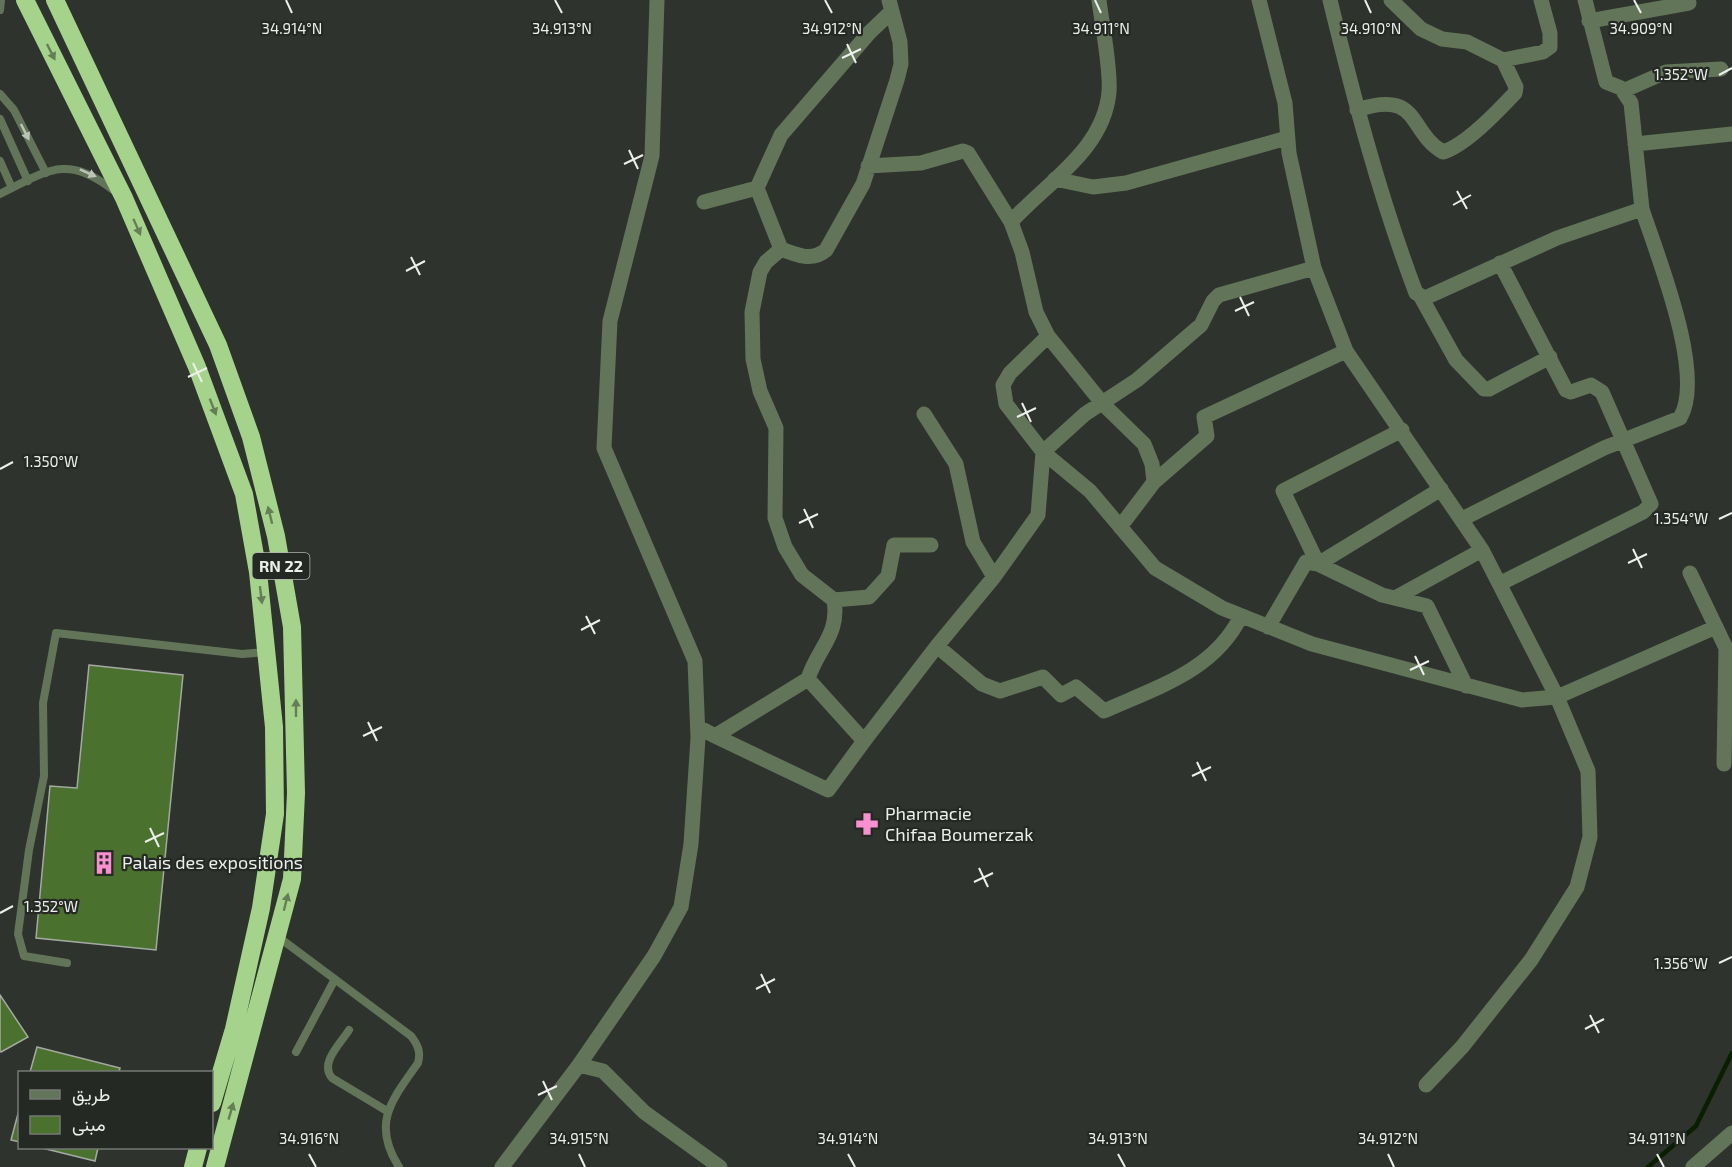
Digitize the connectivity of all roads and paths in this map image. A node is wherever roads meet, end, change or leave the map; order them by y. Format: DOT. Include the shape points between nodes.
graph roads {
  1 [pos="1,0"];
  2 [pos="25,0"];
  3 [pos="55,0"];
  4 [pos="657,0"];
  5 [pos="1099,0"];
  6 [pos="1258,0"];
  7 [pos="1330,0"];
  8 [pos="1390,0"];
  9 [pos="1541,0"];
  10 [pos="1585,0"];
  11 [pos="1689,3"];
  12 [pos="891,6"];
  13 [pos="0,10"];
  14 [pos="1589,21"];
  15 [pos="1503,60"];
  16 [pos="1721,69"];
  17 [pos="1625,90"];
  18 [pos="0,94"];
  19 [pos="1357,110"];
  20 [pos="0,119"];
  21 [pos="1732,134"];
  22 [pos="1287,138"];
  23 [pos="1635,144"];
  24 [pos="0,161"];
  25 [pos="868,166"];
  26 [pos="46,173"];
  27 [pos="1055,179"];
  28 [pos="28,181"];
  29 [pos="12,188"];
  30 [pos="756,188"];
  31 [pos="0,194"];
  32 [pos="124,198"];
  33 [pos="704,202"];
  34 [pos="1642,209"];
  35 [pos="1011,222"];
  36 [pos="781,249"];
  37 [pos="1500,263"];
  38 [pos="1314,268"];
  39 [pos="1421,297"];
  40 [pos="1048,336"];
  41 [pos="1346,351"];
  42 [pos="1550,357"];
  43 [pos="1103,404"];
  44 [pos="924,414"];
  45 [pos="1401,430"];
  46 [pos="1623,439"];
  47 [pos="1043,452"];
  48 [pos="1154,482"];
  49 [pos="1441,489"];
  50 [pos="1462,519"];
  51 [pos="1120,527"];
  52 [pos="931,545"];
  53 [pos="1482,550"];
  54 [pos="1318,564"];
  55 [pos="1690,573"];
  56 [pos="994,577"];
  57 [pos="1501,583"];
  58 [pos="1395,598"];
  59 [pos="834,600"];
  60 [pos="1241,616"];
  61 [pos="1268,627"];
  62 [pos="1716,627"];
  63 [pos="937,646"];
  64 [pos="268,652"];
  65 [pos="808,680"];
  66 [pos="1466,686"];
  67 [pos="1557,698"];
  68 [pos="698,727"];
  69 [pos="715,736"];
  70 [pos="864,741"];
  71 [pos="1724,764"];
  72 [pos="277,936"];
  73 [pos="67,963"];
  74 [pos="335,979"];
  75 [pos="349,1030"];
  76 [pos="296,1052"];
  77 [pos="579,1065"];
  78 [pos="1426,1085"];
  79 [pos="213,1100"];
  80 [pos="387,1111"];
  81 [pos="1732,1133"];
  82 [pos="198,1149"];
  83 [pos="193,1167"];
  84 [pos="215,1167"];
  85 [pos="399,1167"];
  86 [pos="502,1167"];
  87 [pos="720,1167"];
  88 [pos="1693,1167"];
  1 -- 13 [label="lane"];
  2 -- 32 [label="highway, RN 22, one-way"];
  72 -- 3 [label="highway, RN 22, one-way" via="292,879 296,735 292,627 276,536 251,437 218,345"];
  4 -- 68 [label="street" via="652,156 610,321 604,448 695,661"];
  5 -- 27 [label="street" via="1109,92 1099,126 1085,150"];
  6 -- 22 [label="street" via="1285,103"];
  7 -- 19 [label="street"];
  8 -- 15 [label="street" via="1421,29 1443,39 1467,42"];
  9 -- 15 [label="street" via="1550,47"];
  10 -- 14 [label="street"];
  11 -- 14 [label="street"];
  12 -- 25 [label="street" via="901,64"];
  12 -- 30 [label="street" via="781,135"];
  14 -- 17 [label="street" via="1606,82"];
  15 -- 19 [label="street" via="1515,93 1449,150 1443,152 1436,147 1414,117 1392,104"];
  16 -- 17 [label="street" via="1666,72"];
  17 -- 23 [label="street" via="1631,103"];
  18 -- 26 [label="lane, one-way" via="14,110"];
  19 -- 39 [label="street" via="1404,262"];
  20 -- 28 [label="lane"];
  21 -- 23 [label="street"];
  22 -- 27 [label="street" via="1126,183 1093,187"];
  22 -- 38 [label="street"];
  23 -- 34 [label="street"];
  24 -- 29 [label="lane"];
  25 -- 35 [label="street" via="921,163 963,151 968,153"];
  25 -- 36 [label="street" via="863,184 826,250 812,257"];
  26 -- 28 [label="lane"];
  26 -- 32 [label="lane, one-way" via="76,168"];
  27 -- 35 [label="street"];
  28 -- 29 [label="lane"];
  29 -- 31 [label="lane"];
  30 -- 33 [label="street"];
  30 -- 36 [label="street"];
  32 -- 64 [label="highway, RN 22, one-way" via="197,367 244,494"];
  34 -- 37 [label="street" via="1557,238"];
  34 -- 46 [label="street" via="1679,320 1686,400 1680,418"];
  35 -- 40 [label="street" via="1036,312"];
  36 -- 59 [label="street" via="760,272 752,312 753,359 759,391 776,428 775,518 785,547 802,575"];
  37 -- 39 [label="street"];
  37 -- 42 [label="street"];
  38 -- 41 [label="street"];
  38 -- 43 [label="street" via="1219,295 1201,325"];
  39 -- 42 [label="street" via="1456,360 1484,388 1489,389"];
  40 -- 43 [label="street"];
  40 -- 47 [label="street" via="1003,385 1006,404"];
  41 -- 45 [label="street"];
  41 -- 48 [label="street" via="1204,417 1208,436"];
  42 -- 46 [label="street" via="1566,390 1591,385 1602,392"];
  43 -- 47 [label="street" via="1084,414"];
  43 -- 48 [label="street" via="1144,444"];
  44 -- 56 [label="street" via="956,464 973,542"];
  45 -- 49 [label="street"];
  45 -- 54 [label="street" via="1283,491"];
  46 -- 50 [label="street"];
  46 -- 57 [label="street" via="1649,507"];
  47 -- 51 [label="street" via="1090,491"];
  47 -- 56 [label="street" via="1038,515"];
  48 -- 51 [label="street"];
  49 -- 50 [label="street"];
  49 -- 54 [label="street"];
  50 -- 53 [label="street"];
  51 -- 60 [label="street" via="1155,568"];
  52 -- 59 [label="street" via="894,545 888,576 869,597"];
  53 -- 57 [label="street"];
  53 -- 58 [label="street"];
  54 -- 58 [label="street"];
  54 -- 61 [label="street" via="1306,562"];
  55 -- 62 [label="street"];
  56 -- 63 [label="street"];
  57 -- 67 [label="street"];
  58 -- 66 [label="street" via="1426,606"];
  59 -- 65 [label="street" via="837,616"];
  60 -- 61 [label="street"];
  60 -- 63 [label="street" via="1233,633 1203,665 1104,711 1076,687 1061,695 1043,677 1000,691 982,684"];
  61 -- 66 [label="street" via="1312,644"];
  62 -- 67 [label="street"];
  62 -- 71 [label="street" via="1726,648"];
  63 -- 70 [label="street"];
  64 -- 73 [label="lane" via="242,654 56,633 43,703 44,776 18,934 24,956"];
  64 -- 79 [label="highway, RN 22" via="275,814 261,908 234,1029"];
  65 -- 69 [label="street"];
  65 -- 70 [label="street"];
  66 -- 67 [label="street" via="1522,700"];
  67 -- 78 [label="street" via="1588,771 1590,837 1577,887 1531,960 1462,1047"];
  68 -- 69 [label="street"];
  68 -- 77 [label="street" via="691,844 681,907 654,956"];
  69 -- 70 [label="street" via="828,790"];
  72 -- 74 [label="lane"];
  84 -- 72 [label="highway, RN 22, one-way"];
  74 -- 76 [label="lane"];
  74 -- 80 [label="lane" via="411,1036 419,1049 418,1064"];
  75 -- 80 [label="lane" via="327,1064 327,1072"];
  77 -- 86 [label="street"];
  77 -- 87 [label="street" via="603,1071 644,1112"];
  80 -- 85 [label="lane" via="388,1145"];
  81 -- 88 [label="street"];
  82 -- 83 [label="highway"];
}
